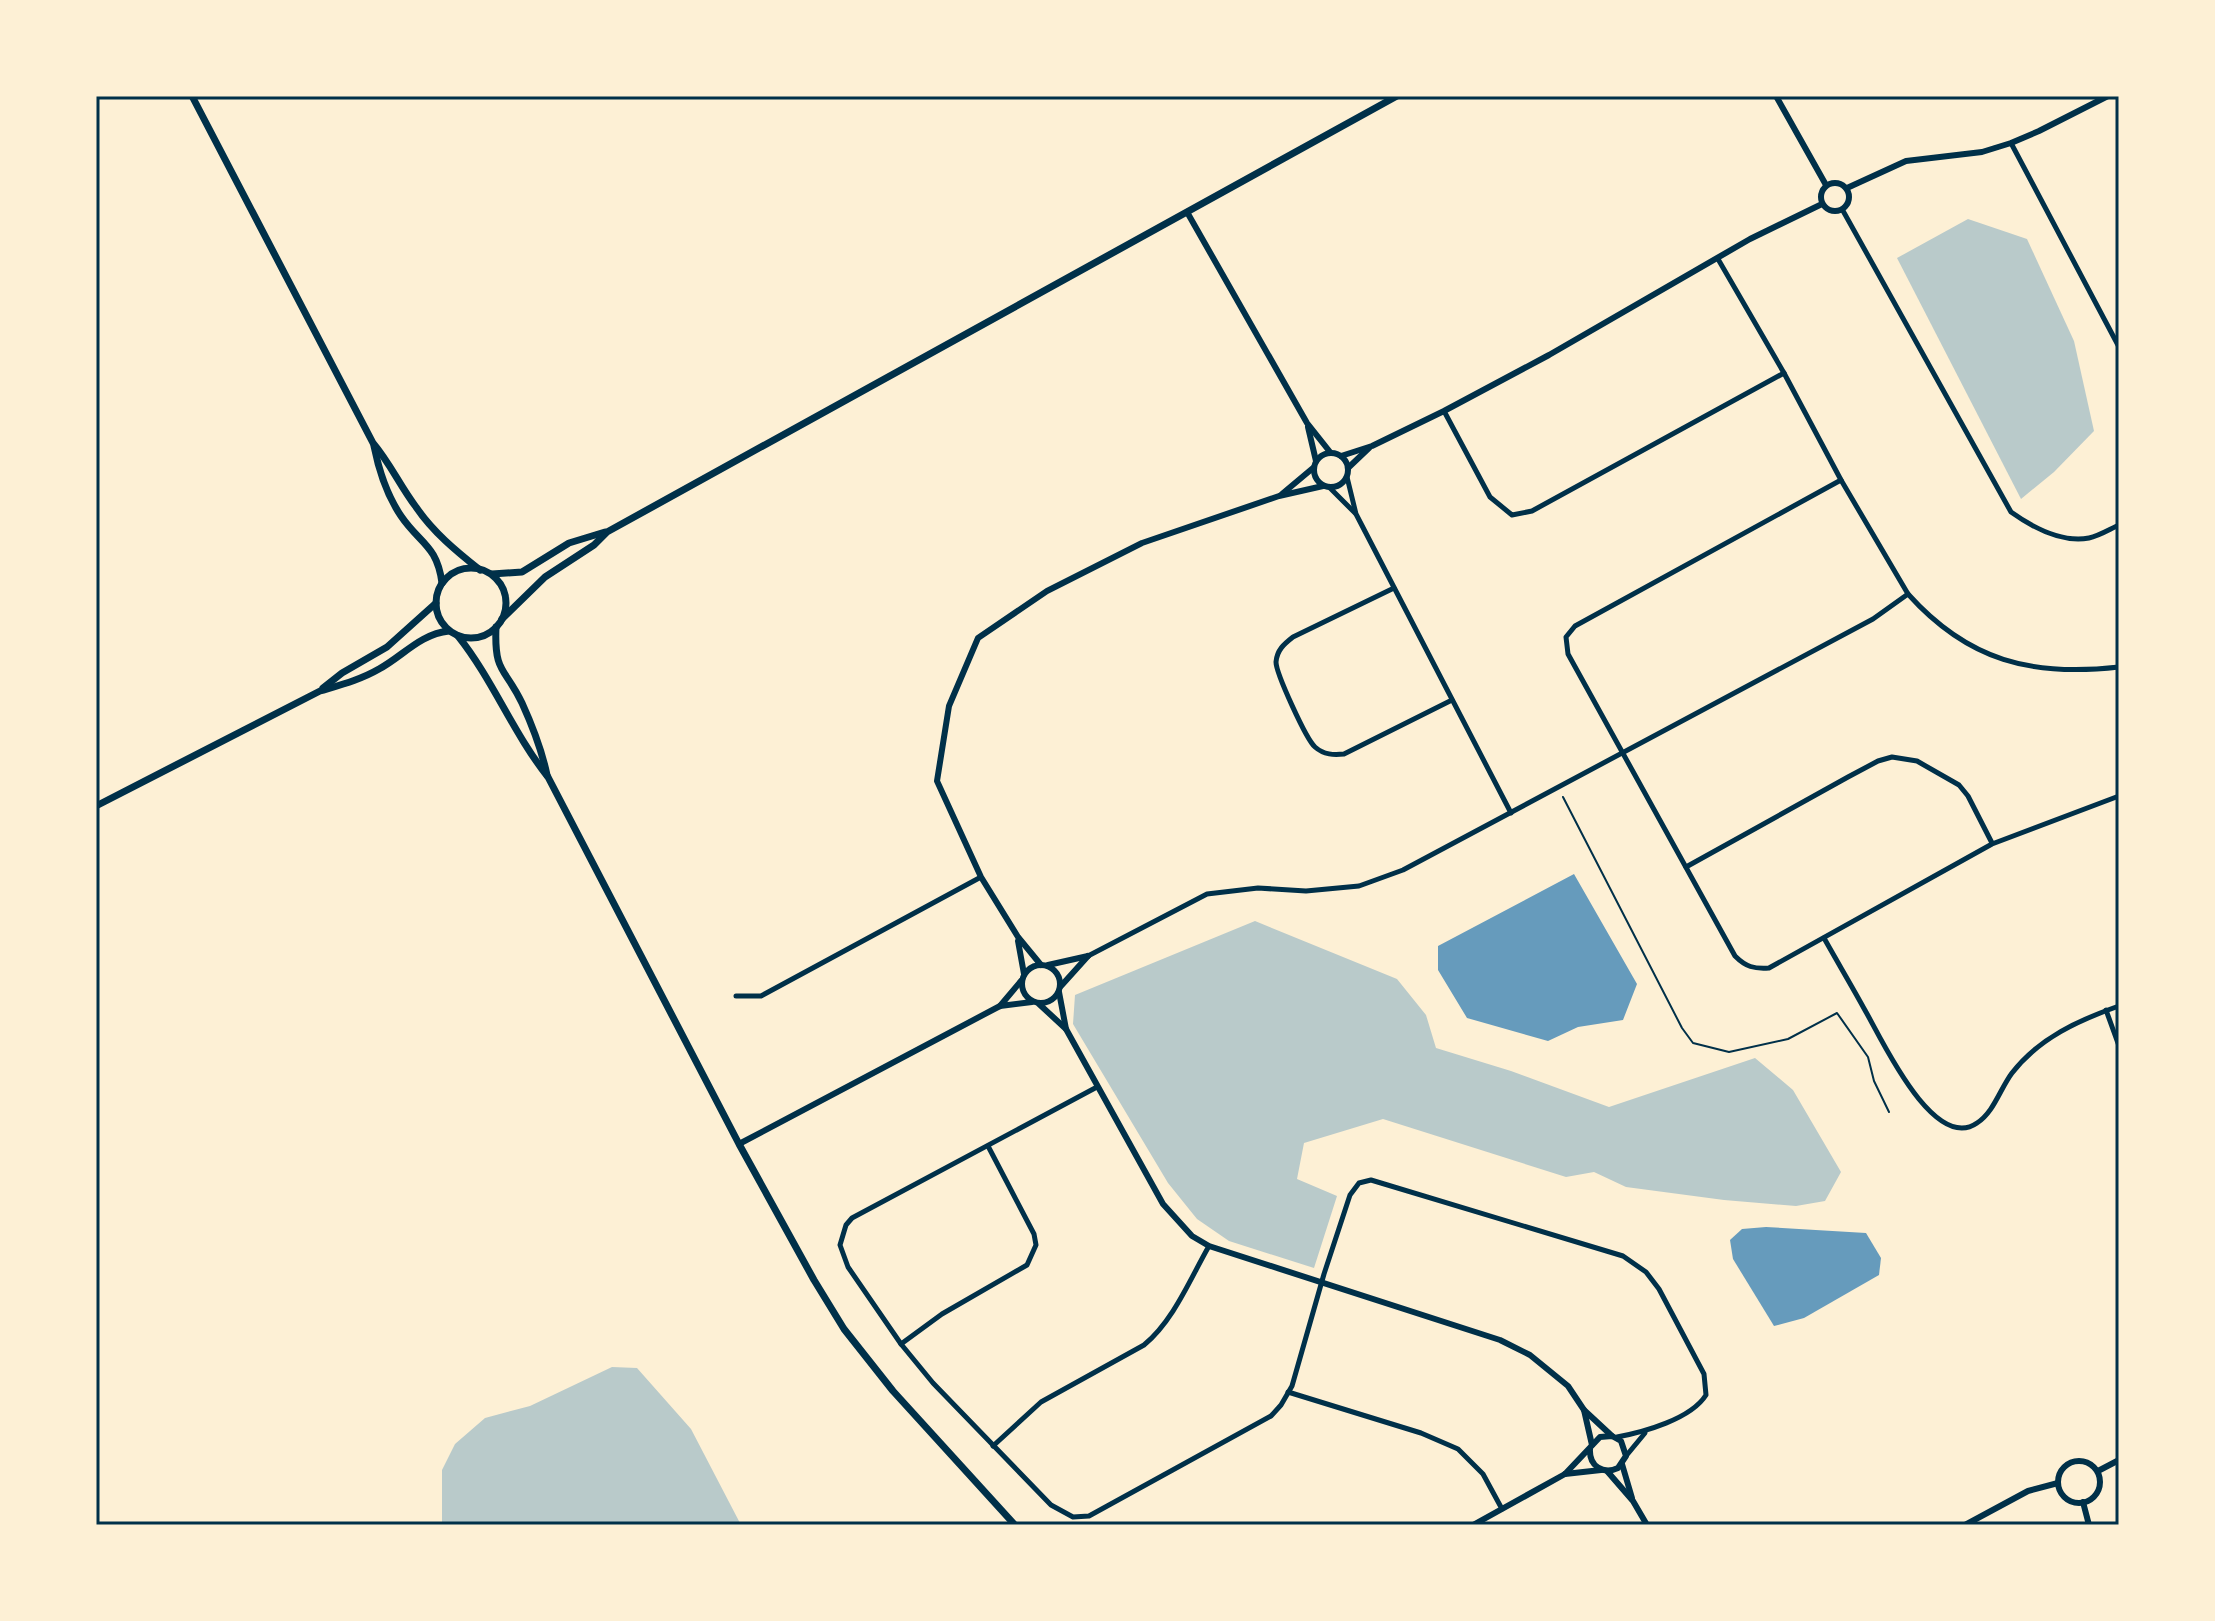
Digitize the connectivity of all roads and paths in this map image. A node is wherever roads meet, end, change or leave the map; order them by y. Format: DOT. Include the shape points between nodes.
graph roads {
  1 [pos="192,96"];
  2 [pos="1397,96"];
  3 [pos="1776,96"];
  4 [pos="2108,96"];
  5 [pos="2011,143"];
  6 [pos="1826,185"];
  7 [pos="1847,188"];
  8 [pos="1822,204"];
  9 [pos="1842,209"];
  10 [pos="1187,212"];
  11 [pos="1718,259"];
  12 [pos="2119,347"];
  13 [pos="1784,373"];
  14 [pos="1444,411"];
  15 [pos="1307,423"];
  16 [pos="373,443"];
  17 [pos="1372,446"];
  18 [pos="1330,452"];
  19 [pos="1341,456"];
  20 [pos="1315,464"];
  21 [pos="1348,468"];
  22 [pos="1347,477"];
  23 [pos="1841,480"];
  24 [pos="1326,486"];
  25 [pos="1279,496"];
  26 [pos="1356,514"];
  27 [pos="2119,525"];
  28 [pos="607,532"];
  29 [pos="480,570"];
  30 [pos="489,574"];
  31 [pos="442,583"];
  32 [pos="1394,588"];
  33 [pos="1908,594"];
  34 [pos="436,603"];
  35 [pos="502,619"];
  36 [pos="496,627"];
  37 [pos="449,631"];
  38 [pos="458,636"];
  39 [pos="2119,667"];
  40 [pos="320,691"];
  41 [pos="1452,700"];
  42 [pos="1621,754"];
  43 [pos="548,777"];
  44 [pos="2119,796"];
  45 [pos="1563,797"];
  46 [pos="96,806"];
  47 [pos="1511,813"];
  48 [pos="1992,844"];
  49 [pos="1686,867"];
  50 [pos="981,877"];
  51 [pos="1018,937"];
  52 [pos="1824,938"];
  53 [pos="1088,956"];
  54 [pos="1044,965"];
  55 [pos="1023,977"];
  56 [pos="1060,989"];
  57 [pos="736,996"];
  58 [pos="1035,1003"];
  59 [pos="1000,1006"];
  60 [pos="2119,1006"];
  61 [pos="2106,1010"];
  62 [pos="1066,1029"];
  63 [pos="2119,1046"];
  64 [pos="1097,1087"];
  65 [pos="1889,1112"];
  66 [pos="739,1144"];
  67 [pos="988,1146"];
  68 [pos="1209,1246"];
  69 [pos="1321,1282"];
  70 [pos="901,1344"];
  71 [pos="1288,1392"];
  72 [pos="1584,1410"];
  73 [pos="1646,1432"];
  74 [pos="1614,1436"];
  75 [pos="992,1446"];
  76 [pos="1591,1447"];
  77 [pos="1626,1456"];
  78 [pos="2119,1460"];
  79 [pos="1622,1464"];
  80 [pos="1604,1470"];
  81 [pos="2098,1471"];
  82 [pos="1565,1474"];
  83 [pos="2058,1483"];
  84 [pos="1633,1501"];
  85 [pos="2083,1502"];
  86 [pos="1503,1509"];
  87 [pos="1015,1525"];
  88 [pos="1473,1525"];
  89 [pos="1647,1525"];
  90 [pos="1965,1525"];
  91 [pos="2089,1525"];
  1 -- 16 [label="main road"];
  2 -- 10 [label="main road"];
  3 -- 6 [label="street"];
  4 -- 5 [label="street"];
  5 -- 7 [label="street" via="1906,161"];
  5 -- 12 [label="street"];
  6 -- 7 [label="street"];
  6 -- 8 [label="street"];
  7 -- 9 [label="street" via="1849,201"];
  8 -- 9 [label="street"];
  8 -- 11 [label="street"];
  9 -- 27 [label="street" via="2011,512 2031,527 2062,537 2089,538"];
  10 -- 15 [label="street"];
  10 -- 28 [label="main road"];
  11 -- 13 [label="street"];
  11 -- 14 [label="street"];
  13 -- 14 [label="street" via="1532,511 1512,515 1490,497"];
  13 -- 23 [label="street"];
  14 -- 17 [label="street"];
  15 -- 18 [label="street"];
  15 -- 20 [label="street"];
  16 -- 29 [label="main road" via="423,517"];
  16 -- 31 [label="main road" via="392,502 438,559"];
  17 -- 19 [label="street"];
  17 -- 21 [label="street"];
  18 -- 19 [label="street"];
  18 -- 20 [label="street"];
  19 -- 21 [label="street"];
  20 -- 24 [label="street" via="1315,478"];
  20 -- 25 [label="street"];
  21 -- 22 [label="street"];
  22 -- 24 [label="street" via="1340,485"];
  22 -- 26 [label="street"];
  23 -- 33 [label="street"];
  23 -- 42 [label="street" via="1569,631 1568,654"];
  24 -- 25 [label="street"];
  24 -- 26 [label="street"];
  25 -- 50 [label="street" via="1142,543 1047,591 978,638 949,706 937,781"];
  26 -- 32 [label="street"];
  28 -- 30 [label="main road" via="569,543 522,572"];
  28 -- 35 [label="main road" via="538,582"];
  29 -- 30 [label="main road"];
  29 -- 31 [label="main road" via="459,571"];
  30 -- 35 [label="main road" via="506,599"];
  31 -- 34 [label="main road"];
  32 -- 41 [label="street"];
  32 -- 41 [label="street" via="1281,647 1277,674 1314,747 1328,755 1344,754"];
  33 -- 39 [label="street" via="1946,630 2000,658 2057,671"];
  33 -- 42 [label="street" via="1873,619"];
  34 -- 37 [label="main road"];
  34 -- 40 [label="main road" via="387,647"];
  35 -- 36 [label="main road"];
  36 -- 38 [label="main road" via="479,637"];
  36 -- 43 [label="main road" via="499,667 520,699"];
  37 -- 38 [label="main road"];
  37 -- 40 [label="main road" via="425,637 365,676"];
  38 -- 43 [label="main road"];
  40 -- 46 [label="main road"];
  41 -- 47 [label="street"];
  42 -- 47 [label="street"];
  42 -- 49 [label="street"];
  43 -- 66 [label="main road"];
  44 -- 48 [label="street"];
  45 -- 65 [label="path" via="1693,1043 1729,1052 1759,1047 1788,1039 1837,1013 1868,1057"];
  47 -- 53 [label="street" via="1403,870 1359,886 1207,894"];
  48 -- 49 [label="street" via="1959,785 1917,761 1892,757"];
  48 -- 52 [label="street"];
  49 -- 52 [label="street" via="1743,964 1769,968"];
  50 -- 51 [label="street"];
  50 -- 57 [label="street" via="761,996"];
  51 -- 54 [label="street"];
  51 -- 55 [label="street"];
  52 -- 61 [label="street" via="1905,1083 1948,1125 1975,1125 2031,1052"];
  53 -- 54 [label="street"];
  53 -- 56 [label="street"];
  54 -- 55 [label="street"];
  54 -- 56 [label="street" via="1057,973"];
  55 -- 58 [label="street" via="1023,992"];
  55 -- 59 [label="street"];
  56 -- 58 [label="street" via="1051,1001"];
  56 -- 62 [label="street"];
  58 -- 59 [label="street"];
  58 -- 62 [label="street"];
  59 -- 66 [label="street"];
  60 -- 61 [label="street"];
  61 -- 63 [label="street"];
  62 -- 64 [label="street"];
  64 -- 67 [label="street"];
  64 -- 68 [label="street" via="1163,1204 1192,1236"];
  66 -- 87 [label="main road" via="862,1355"];
  67 -- 70 [label="street" via="1034,1234 1033,1255 1019,1271"];
  67 -- 70 [label="street" via="852,1218 842,1235 848,1267"];
  68 -- 69 [label="street"];
  68 -- 75 [label="street" via="1154,1337 1041,1402"];
  69 -- 71 [label="street"];
  69 -- 72 [label="street" via="1500,1340 1530,1355 1568,1386"];
  69 -- 73 [label="street" via="1353,1188 1371,1180 1623,1256 1659,1289 1707,1379 1706,1395 1695,1407"];
  70 -- 75 [label="street"];
  71 -- 75 [label="street" via="1271,1416 1089,1516 1073,1517 1051,1505"];
  71 -- 86 [label="street" via="1458,1449 1483,1474"];
  72 -- 74 [label="street"];
  72 -- 76 [label="street"];
  73 -- 74 [label="street"];
  73 -- 77 [label="street"];
  74 -- 76 [label="street" via="1600,1437"];
  74 -- 77 [label="street"];
  76 -- 80 [label="street" via="1592,1461"];
  76 -- 82 [label="street"];
  77 -- 79 [label="street"];
  78 -- 81 [label="street"];
  79 -- 80 [label="street"];
  79 -- 84 [label="street"];
  80 -- 82 [label="street"];
  80 -- 84 [label="street"];
  81 -- 83 [label="street" via="2087,1462 2073,1461 2062,1470"];
  81 -- 85 [label="street" via="2098,1491"];
  82 -- 86 [label="street"];
  83 -- 85 [label="street" via="2069,1500"];
  83 -- 90 [label="street" via="2028,1491"];
  84 -- 89 [label="street"];
  85 -- 91 [label="street"];
  86 -- 88 [label="street"];
}
